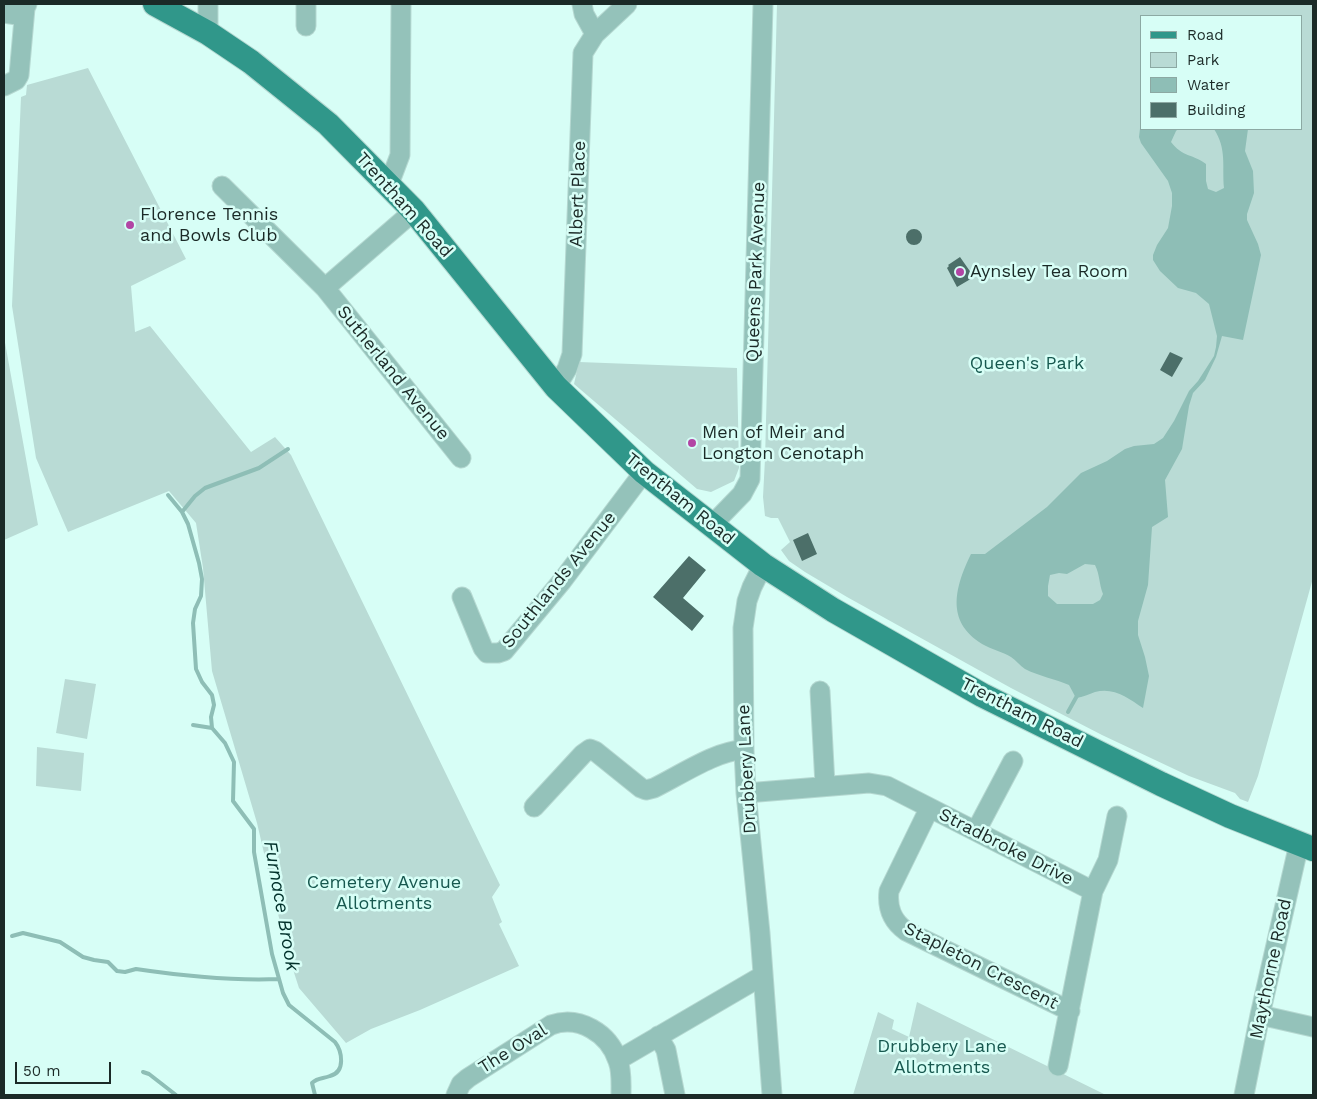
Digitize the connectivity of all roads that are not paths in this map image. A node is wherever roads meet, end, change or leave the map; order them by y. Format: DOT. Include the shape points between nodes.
graph roads {
  1 [pos="155,4"];
  2 [pos="208,4"];
  3 [pos="306,4"];
  4 [pos="401,4"];
  5 [pos="582,4"];
  6 [pos="627,4"];
  7 [pos="763,4"];
  8 [pos="26,10"];
  9 [pos="4,13"];
  10 [pos="306,26"];
  11 [pos="208,34"];
  12 [pos="595,34"];
  13 [pos="4,86"];
  14 [pos="389,184"];
  15 [pos="222,186"];
  16 [pos="414,211"];
  17 [pos="325,288"];
  18 [pos="556,386"];
  19 [pos="461,458"];
  20 [pos="644,472"];
  21 [pos="711,526"];
  22 [pos="763,565"];
  23 [pos="462,597"];
  24 [pos="821,691"];
  25 [pos="744,750"];
  26 [pos="1013,761"];
  27 [pos="825,785"];
  28 [pos="746,793"];
  29 [pos="534,807"];
  30 [pos="929,809"];
  31 [pos="1118,816"];
  32 [pos="976,831"];
  33 [pos="1306,847"];
  34 [pos="1093,891"];
  35 [pos="762,976"];
  36 [pos="1070,1011"];
  37 [pos="1260,1015"];
  38 [pos="1313,1027"];
  39 [pos="662,1043"];
  40 [pos="618,1060"];
  41 [pos="1056,1066"];
  42 [pos="456,1095"];
  43 [pos="621,1095"];
  44 [pos="675,1095"];
  45 [pos="772,1095"];
  46 [pos="1244,1095"];
  1 -- 11 [label="main road, Trentham Road"];
  2 -- 11 [label="street"];
  3 -- 10 [label="street"];
  4 -- 14 [label="street" via="400,155"];
  5 -- 12 [label="street"];
  6 -- 12 [label="street, Albert Place"];
  7 -- 21 [label="street, Queens Park Avenue" via="750,479 742,494"];
  8 -- 9 [label="street"];
  8 -- 13 [label="street" via="19,75"];
  11 -- 14 [label="main road, Trentham Road" via="251,62 328,124"];
  12 -- 18 [label="street, Albert Place" via="583,52 582,63 572,354"];
  14 -- 16 [label="main road, Trentham Road"];
  15 -- 17 [label="street, Sutherland Avenue"];
  16 -- 17 [label="street, Sutherland Avenue"];
  16 -- 18 [label="main road, Trentham Road"];
  17 -- 19 [label="street, Sutherland Avenue"];
  18 -- 20 [label="main road, Trentham Road"];
  20 -- 21 [label="main road, Trentham Road"];
  20 -- 23 [label="street, Southlands Avenue" via="562,581 504,651 487,653 483,648"];
  21 -- 22 [label="main road, Trentham Road"];
  22 -- 25 [label="street, Drubbery Lane" via="747,601 743,628"];
  22 -- 33 [label="main road, Trentham Road" via="833,610 982,694 1161,784"];
  24 -- 27 [label="street"];
  25 -- 28 [label="street, Drubbery Lane"];
  25 -- 29 [label="street" via="720,755 646,790 590,750"];
  26 -- 32 [label="street"];
  27 -- 28 [label="street, Stradbroke Drive"];
  27 -- 30 [label="street, Stradbroke Drive" via="877,783"];
  28 -- 35 [label="street, Drubbery Lane"];
  30 -- 32 [label="street, Stradbroke Drive"];
  30 -- 36 [label="street, Stapleton Crescent" via="889,891 888,901 894,919 906,931"];
  31 -- 34 [label="street" via="1108,860"];
  32 -- 34 [label="street, Stradbroke Drive"];
  33 -- 37 [label="street, Maythorne Road"];
  34 -- 36 [label="street, Stradbroke Drive"];
  35 -- 39 [label="street"];
  35 -- 45 [label="street, Drubbery Lane"];
  36 -- 41 [label="street, Stradbroke Drive"];
  37 -- 38 [label="street"];
  37 -- 46 [label="street, Maythorne Road"];
  39 -- 40 [label="street"];
  39 -- 44 [label="street" via="665,1070"];
  40 -- 42 [label="street, The Oval" via="610,1044 586,1025 559,1022 468,1078"];
  40 -- 43 [label="street, The Oval"];
}
